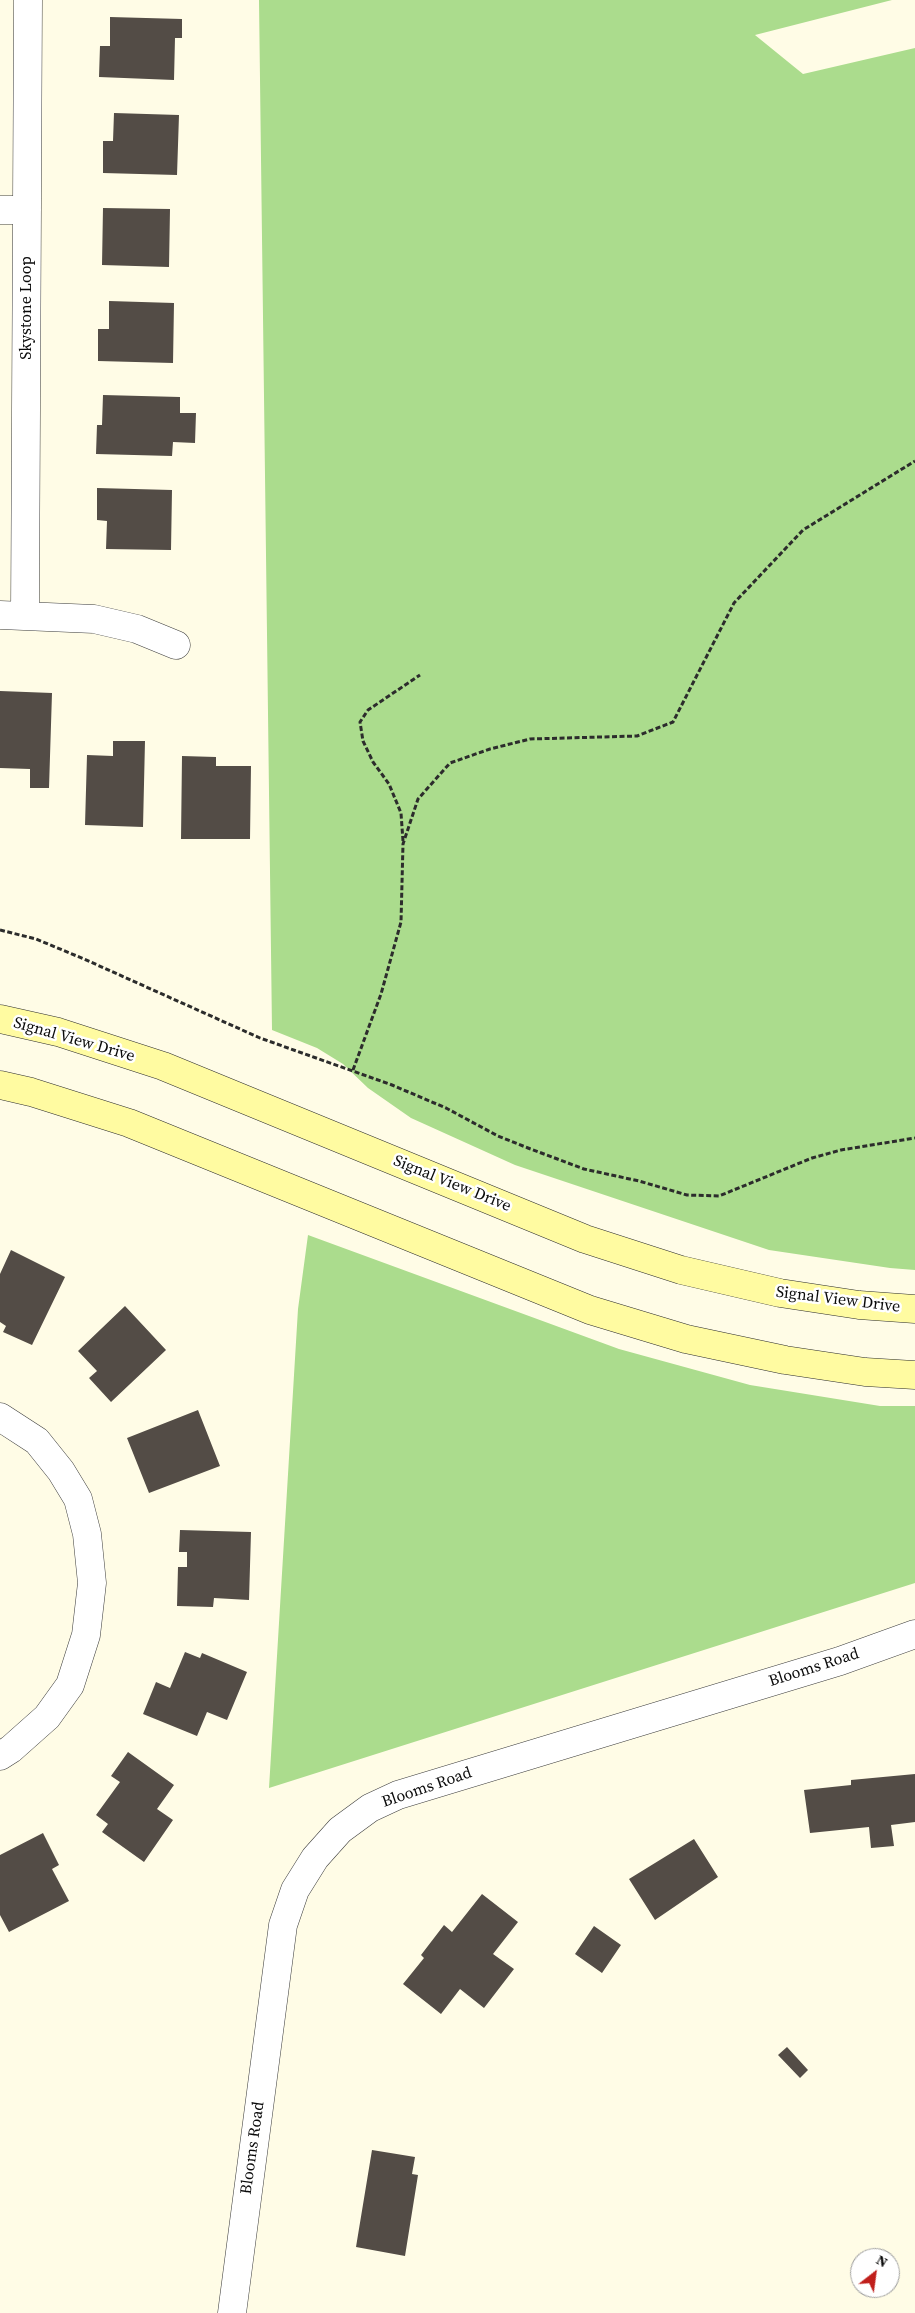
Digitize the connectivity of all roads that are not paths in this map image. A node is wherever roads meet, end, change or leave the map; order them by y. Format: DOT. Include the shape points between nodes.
graph roads {
  1 [pos="28,0"];
  2 [pos="0,210"];
  3 [pos="27,210"];
  4 [pos="12,615"];
  5 [pos="176,645"];
  6 [pos="0,1019"];
  7 [pos="0,1085"];
  8 [pos="915,1309"];
  9 [pos="915,1375"];
  10 [pos="0,1417"];
  11 [pos="915,1634"];
  12 [pos="0,1756"];
  13 [pos="232,2313"];
  1 -- 3 [label="street, Skystone Loop"];
  2 -- 3 [label="street"];
  3 -- 4 [label="street, Skystone Loop"];
  4 -- 5 [label="street" via="94,619 137,629"];
  6 -- 8 [label="main road, Signal View Drive" via="58,1032 163,1066 585,1239 681,1270 780,1293 859,1305"];
  7 -- 9 [label="main road" via="129,1123 590,1310 686,1339 785,1360 865,1372"];
  10 -- 12 [label="street" via="37,1441 62,1471 78,1499 87,1534 92,1583 86,1635 70,1684 47,1717"];
  11 -- 13 [label="street, Blooms Road" via="840,1661 398,1795 370,1808 340,1830 314,1858 295,1890 283,1925"];
}
